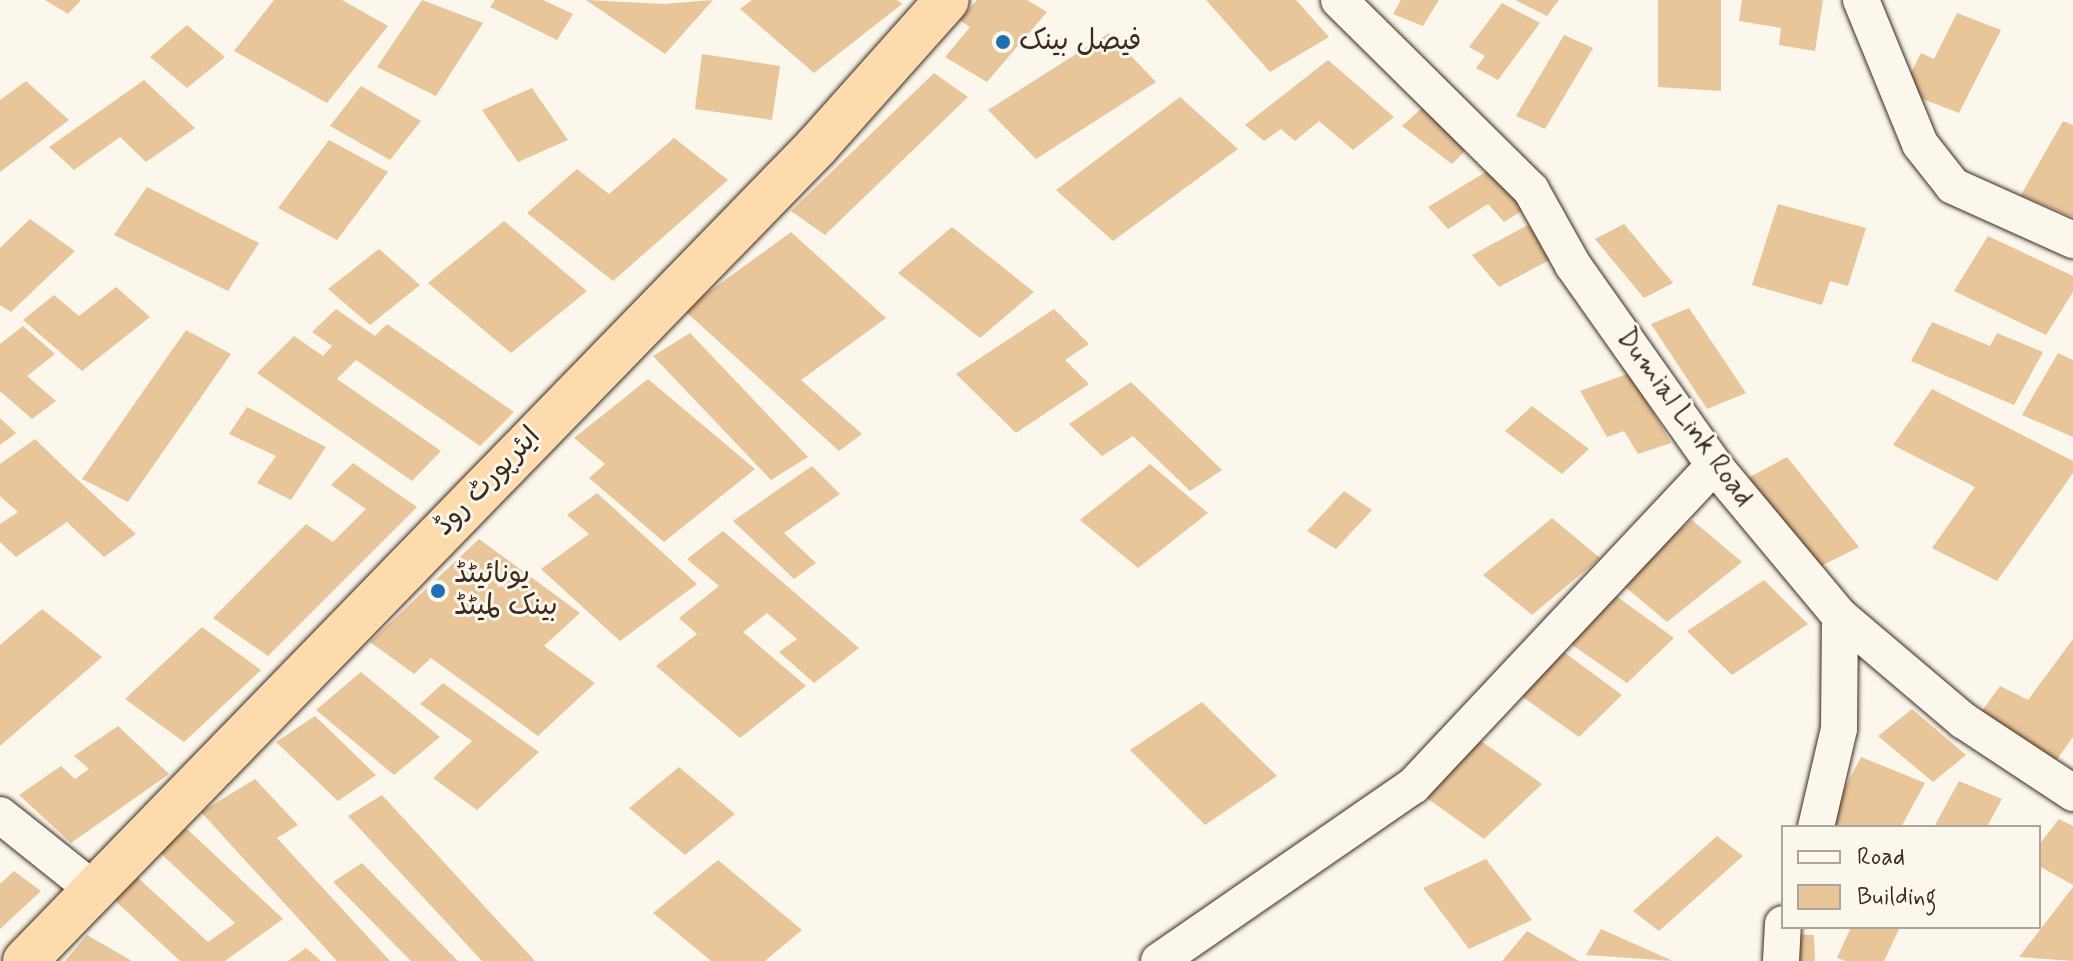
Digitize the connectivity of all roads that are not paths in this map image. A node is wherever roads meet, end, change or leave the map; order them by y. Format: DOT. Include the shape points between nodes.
graph roads {
  1 [pos="947,0"];
  2 [pos="1339,0"];
  3 [pos="1861,0"];
  4 [pos="2073,240"];
  5 [pos="1714,465"];
  6 [pos="1840,616"];
  7 [pos="2073,793"];
  8 [pos="0,815"];
  9 [pos="1816,825"];
  10 [pos="94,890"];
  11 [pos="1783,929"];
  12 [pos="25,961"];
  13 [pos="1159,961"];
  14 [pos="1781,961"];
  1 -- 10 [label="highway, ایئرپورٹ روڈ" via="817,146"];
  2 -- 5 [label="street, Dumial Link Road" via="1531,190 1573,265"];
  3 -- 4 [label="street" via="1920,144 1953,186"];
  5 -- 6 [label="street, Dumial Link Road"];
  5 -- 13 [label="street" via="1413,786"];
  6 -- 7 [label="street, Dumial Link Road" via="1964,721"];
  6 -- 9 [label="street" via="1839,729"];
  8 -- 10 [label="street"];
  10 -- 12 [label="highway, ایئرپورٹ روڈ"];
  11 -- 14 [label="street"];
}
